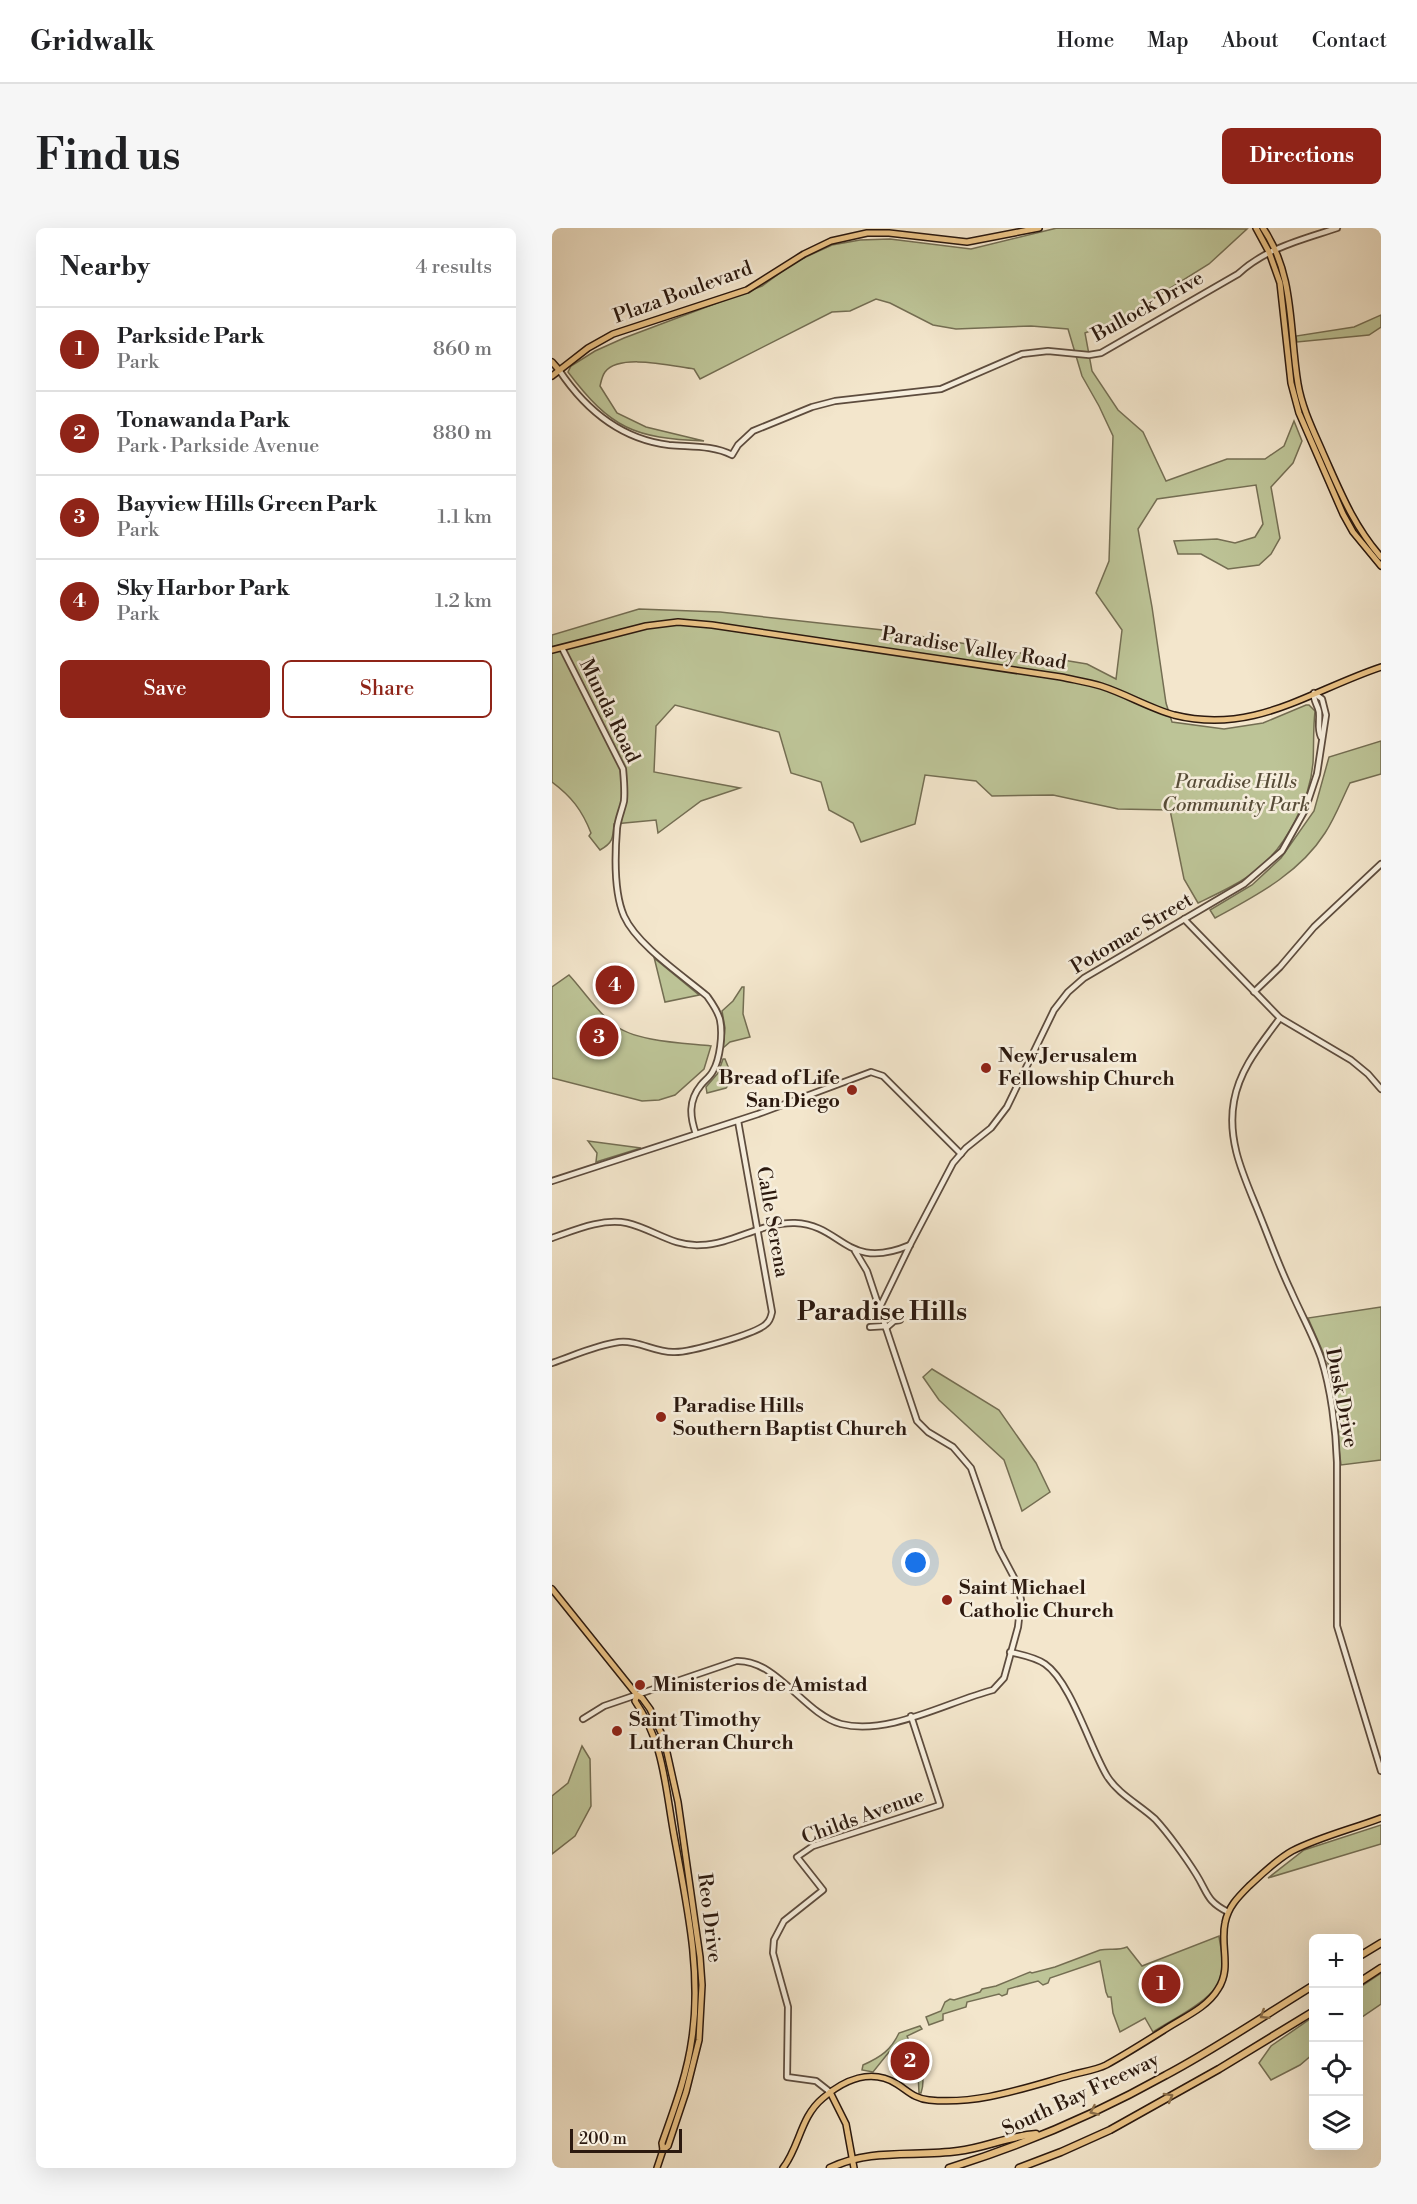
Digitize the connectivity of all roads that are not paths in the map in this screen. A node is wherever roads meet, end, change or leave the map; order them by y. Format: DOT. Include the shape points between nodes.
graph roads {
  1 [pos="1039,228"];
  2 [pos="1256,228"];
  3 [pos="1263,228"];
  4 [pos="1337,228"];
  5 [pos="1275,249"];
  6 [pos="1269,252"];
  7 [pos="552,362"];
  8 [pos="559,370"];
  9 [pos="552,376"];
  10 [pos="1381,556"];
  11 [pos="1381,566"];
  12 [pos="562,648"];
  13 [pos="552,650"];
  14 [pos="1381,667"];
  15 [pos="1314,693"];
  16 [pos="1381,864"];
  17 [pos="1184,919"];
  18 [pos="1254,992"];
  19 [pos="1280,1018"];
  20 [pos="1381,1089"];
  21 [pos="738,1121"];
  22 [pos="696,1134"];
  23 [pos="961,1154"];
  24 [pos="552,1181"];
  25 [pos="757,1230"];
  26 [pos="552,1238"];
  27 [pos="910,1245"];
  28 [pos="855,1251"];
  29 [pos="888,1290"];
  30 [pos="875,1292"];
  31 [pos="880,1307"];
  32 [pos="900,1320"];
  33 [pos="870,1327"];
  34 [pos="886,1327"];
  35 [pos="552,1363"];
  36 [pos="552,1589"];
  37 [pos="1010,1652"];
  38 [pos="637,1695"];
  39 [pos="911,1716"];
  40 [pos="583,1719"];
  41 [pos="1381,1772"];
  42 [pos="1381,1818"];
  43 [pos="1228,1912"];
  44 [pos="1381,1943"];
  45 [pos="1363,1954"];
  46 [pos="1381,1968"];
  47 [pos="1363,1980"];
  48 [pos="1309,1988"];
  49 [pos="1309,2014"];
  50 [pos="830,2092"];
  51 [pos="1045,2133"];
  52 [pos="1061,2152"];
  53 [pos="852,2159"];
  54 [pos="657,2168"];
  55 [pos="783,2168"];
  56 [pos="830,2168"];
  57 [pos="854,2168"];
  58 [pos="949,2168"];
  59 [pos="1019,2168"];
  60 [pos="1028,2168"];
  1 -- 8 [label="main road, Plaza Boulevard" via="967,242 889,232 867,232 831,241 747,290 613,334"];
  2 -- 6 [label="main road"];
  3 -- 5 [label="main road"];
  4 -- 5 [label="street, Bullock Drive"];
  5 -- 6 [label="street, Bullock Drive"];
  5 -- 10 [label="main road" via="1287,282 1296,373 1305,413 1355,523"];
  6 -- 8 [label="street, Bullock Drive" via="1101,353 1022,354 941,389 827,403 753,431 732,455 714,449 657,443 613,426 595,414"];
  6 -- 11 [label="main road" via="1280,283 1291,383 1299,413 1343,514"];
  7 -- 8 [label="main road"];
  8 -- 9 [label="main road, Plaza Boulevard"];
  12 -- 13 [label="main road, Paradise Valley Road"];
  12 -- 15 [label="main road, Paradise Valley Road" via="654,625 712,625 1070,679 1099,685 1160,711 1209,720 1267,714"];
  12 -- 22 [label="street, Munda Road" via="623,769 617,883 624,916 639,938 706,996 720,1021 718,1060 692,1102"];
  14 -- 15 [label="main road, Paradise Valley Road"];
  15 -- 17 [label="street, Potomac Street" via="1321,737 1317,774 1299,824 1282,851 1244,884"];
  16 -- 18 [label="street" via="1314,927"];
  17 -- 18 [label="street"];
  17 -- 23 [label="street, Potomac Street" via="1092,973 1068,992 1054,1010 1007,1107 992,1128"];
  18 -- 19 [label="street"];
  19 -- 20 [label="street" via="1351,1060"];
  19 -- 41 [label="street, Dusk Drive" via="1239,1080 1233,1109 1233,1140 1284,1276 1324,1367 1337,1453 1337,1626"];
  21 -- 22 [label="street"];
  21 -- 23 [label="street" via="875,1072"];
  21 -- 25 [label="street, Calle Serena"];
  22 -- 24 [label="street"];
  23 -- 27 [label="street, Potomac Street"];
  25 -- 26 [label="street" via="723,1242 691,1245 629,1224 607,1222"];
  25 -- 28 [label="street" via="781,1224 803,1225 821,1230"];
  25 -- 35 [label="street, Calle Serena" via="772,1312 764,1326 687,1352 665,1352 622,1342"];
  27 -- 28 [label="street" via="879,1253"];
  27 -- 29 [label="street, Potomac Street"];
  28 -- 30 [label="street"];
  29 -- 30 [label="street"];
  29 -- 31 [label="street, Potomac Street"];
  30 -- 31 [label="street"];
  31 -- 34 [label="street"];
  32 -- 34 [label="street"];
  33 -- 34 [label="street"];
  34 -- 37 [label="street" via="917,1421 953,1447 971,1468 999,1549 1016,1580 1020,1610"];
  36 -- 38 [label="main road, Reo Drive"];
  37 -- 39 [label="street" via="1004,1678 996,1688"];
  37 -- 43 [label="street" via="1036,1659 1055,1673 1109,1779 1158,1823 1196,1874 1206,1895"];
  38 -- 39 [label="street" via="728,1663 745,1661 763,1668 824,1715 843,1724 880,1726"];
  38 -- 40 [label="street" via="604,1706"];
  38 -- 54 [label="main road, Reo Drive" via="635,1701 651,1727 662,1761 696,1985 687,2064"];
  39 -- 50 [label="street, Childs Avenue" via="940,1805 813,1846 797,1857 823,1890 778,1928 774,1940 788,2007 787,2077 816,2082"];
  42 -- 43 [label="main road" via="1289,1852 1237,1898"];
  43 -- 50 [label="main road" via="1223,1935 1225,1972 1214,1996 1103,2067 1008,2094 963,2099 929,2100 910,2094 887,2079 872,2076 859,2076"];
  44 -- 45 [label="highway"];
  46 -- 47 [label="highway"];
  48 -- 51 [label="highway, South Bay Freeway, one-way" via="1168,2074"];
  52 -- 49 [label="highway, South Bay Freeway, one-way" via="1110,2130"];
  50 -- 53 [label="main road" via="846,2124"];
  50 -- 55 [label="main road" via="812,2107"];
  51 -- 53 [label="highway" via="960,2151"];
  51 -- 58 [label="highway, South Bay Freeway"];
  52 -- 59 [label="highway, South Bay Freeway"];
  52 -- 60 [label="highway"];
  53 -- 56 [label="highway"];
  53 -- 57 [label="main road"];
}
